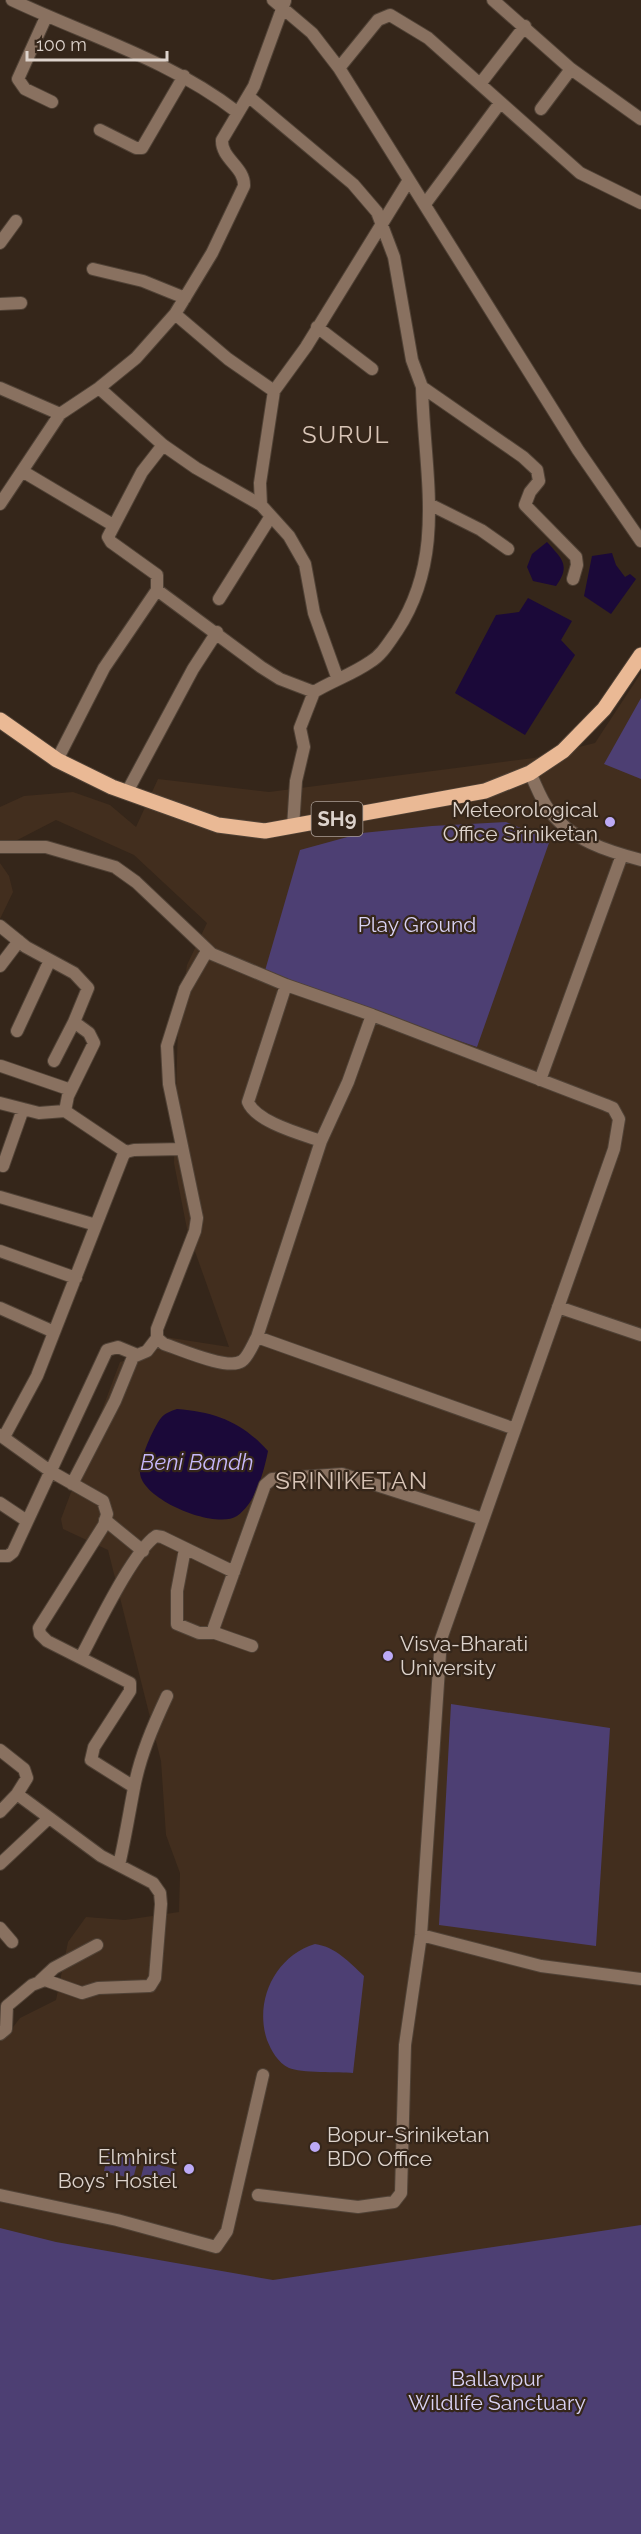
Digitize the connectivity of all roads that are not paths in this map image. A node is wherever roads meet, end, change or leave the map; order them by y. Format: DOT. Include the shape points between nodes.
graph roads {
  1 [pos="12,0"];
  2 [pos="280,2"];
  3 [pos="503,2"];
  4 [pos="46,17"];
  5 [pos="525,26"];
  6 [pos="339,68"];
  7 [pos="571,69"];
  8 [pos="184,76"];
  9 [pos="480,84"];
  10 [pos="248,96"];
  11 [pos="52,102"];
  12 [pos="500,103"];
  13 [pos="540,109"];
  14 [pos="237,112"];
  15 [pos="641,119"];
  16 [pos="100,130"];
  17 [pos="409,180"];
  18 [pos="641,203"];
  19 [pos="425,204"];
  20 [pos="16,221"];
  21 [pos="381,221"];
  22 [pos="0,243"];
  23 [pos="93,269"];
  24 [pos="185,298"];
  25 [pos="21,303"];
  26 [pos="0,304"];
  27 [pos="175,314"];
  28 [pos="317,327"];
  29 [pos="372,369"];
  30 [pos="422,387"];
  31 [pos="0,388"];
  32 [pos="99,388"];
  33 [pos="274,391"];
  34 [pos="60,414"];
  35 [pos="164,445"];
  36 [pos="22,471"];
  37 [pos="0,504"];
  38 [pos="429,504"];
  39 [pos="261,505"];
  40 [pos="271,516"];
  41 [pos="113,525"];
  42 [pos="641,541"];
  43 [pos="508,549"];
  44 [pos="573,579"];
  45 [pos="157,590"];
  46 [pos="219,599"];
  47 [pos="217,633"];
  48 [pos="641,655"];
  49 [pos="337,678"];
  50 [pos="314,692"];
  51 [pos="0,720"];
  52 [pos="57,760"];
  53 [pos="530,773"];
  54 [pos="127,792"];
  55 [pos="293,827"];
  56 [pos="0,847"];
  57 [pos="622,855"];
  58 [pos="641,860"];
  59 [pos="0,927"];
  60 [pos="19,941"];
  61 [pos="207,951"];
  62 [pos="50,960"];
  63 [pos="0,966"];
  64 [pos="286,985"];
  65 [pos="372,1015"];
  66 [pos="74,1022"];
  67 [pos="16,1031"];
  68 [pos="54,1061"];
  69 [pos="1,1066"];
  70 [pos="540,1080"];
  71 [pos="71,1090"];
  72 [pos="0,1103"];
  73 [pos="23,1109"];
  74 [pos="64,1111"];
  75 [pos="321,1141"];
  76 [pos="182,1149"];
  77 [pos="126,1152"];
  78 [pos="3,1166"];
  79 [pos="0,1197"];
  80 [pos="96,1226"];
  81 [pos="0,1251"];
  82 [pos="76,1278"];
  83 [pos="558,1307"];
  84 [pos="0,1308"];
  85 [pos="54,1332"];
  86 [pos="641,1335"];
  87 [pos="257,1337"];
  88 [pos="157,1338"];
  89 [pos="135,1354"];
  90 [pos="515,1429"];
  91 [pos="2,1436"];
  92 [pos="50,1471"];
  93 [pos="72,1484"];
  94 [pos="0,1503"];
  95 [pos="483,1519"];
  96 [pos="105,1520"];
  97 [pos="27,1521"];
  98 [pos="185,1549"];
  99 [pos="143,1551"];
  100 [pos="0,1557"];
  101 [pos="234,1572"];
  102 [pos="215,1633"];
  103 [pos="252,1646"];
  104 [pos="81,1657"];
  105 [pos="167,1696"];
  106 [pos="0,1750"];
  107 [pos="134,1787"];
  108 [pos="17,1794"];
  109 [pos="0,1812"];
  110 [pos="49,1818"];
  111 [pos="0,1864"];
  112 [pos="119,1865"];
  113 [pos="0,1928"];
  114 [pos="421,1935"];
  115 [pos="12,1942"];
  116 [pos="97,1945"];
  117 [pos="641,1979"];
  118 [pos="40,1981"];
  119 [pos="0,2034"];
  120 [pos="263,2075"];
  121 [pos="0,2195"];
  122 [pos="258,2195"];
  1 -- 4 [label="street"];
  2 -- 6 [label="street" via="312,33"];
  2 -- 10 [label="street"];
  3 -- 5 [label="street"];
  4 -- 8 [label="street"];
  4 -- 11 [label="street" via="18,79 25,89"];
  5 -- 7 [label="street"];
  5 -- 9 [label="street"];
  6 -- 9 [label="street" via="378,20 390,15 428,38"];
  6 -- 17 [label="street"];
  7 -- 13 [label="street"];
  7 -- 15 [label="street"];
  8 -- 14 [label="street"];
  8 -- 16 [label="street" via="142,148"];
  9 -- 12 [label="street"];
  10 -- 14 [label="street"];
  10 -- 21 [label="street" via="353,184"];
  12 -- 18 [label="street" via="580,173"];
  12 -- 19 [label="street"];
  14 -- 24 [label="street" via="221,144 243,176 244,186"];
  17 -- 19 [label="street"];
  17 -- 21 [label="street"];
  19 -- 42 [label="street" via="578,450"];
  20 -- 22 [label="street"];
  21 -- 28 [label="street"];
  21 -- 30 [label="street" via="394,257 412,360"];
  23 -- 24 [label="street" via="143,281"];
  24 -- 27 [label="street"];
  25 -- 26 [label="street"];
  27 -- 32 [label="street" via="136,358"];
  27 -- 33 [label="street"];
  28 -- 29 [label="street"];
  28 -- 33 [label="street"];
  30 -- 38 [label="street"];
  30 -- 44 [label="street" via="523,456 537,470 539,481 525,505 576,557"];
  31 -- 34 [label="street"];
  32 -- 34 [label="street"];
  32 -- 35 [label="street"];
  33 -- 39 [label="street" via="260,483"];
  34 -- 36 [label="street"];
  35 -- 39 [label="street"];
  35 -- 41 [label="street" via="142,472"];
  36 -- 37 [label="street"];
  36 -- 41 [label="street"];
  38 -- 43 [label="street" via="481,530"];
  38 -- 49 [label="street" via="425,567 410,609 380,654"];
  39 -- 40 [label="street"];
  40 -- 46 [label="street"];
  40 -- 49 [label="street" via="289,536 305,564 314,614"];
  41 -- 45 [label="street" via="110,541 157,575"];
  45 -- 47 [label="street"];
  45 -- 52 [label="street" via="104,668"];
  47 -- 50 [label="street" via="261,667"];
  47 -- 54 [label="street" via="193,669"];
  48 -- 53 [label="main road, SH9" via="604,709 563,751"];
  49 -- 50 [label="street"];
  50 -- 55 [label="street" via="300,728 304,743"];
  51 -- 52 [label="main road, SH9"];
  52 -- 54 [label="main road, SH9"];
  53 -- 55 [label="main road, SH9" via="485,791"];
  53 -- 57 [label="street" via="547,809 558,820 600,849"];
  54 -- 55 [label="main road, SH9" via="218,825 265,831"];
  56 -- 61 [label="street" via="46,847 115,867 136,882"];
  57 -- 58 [label="street"];
  57 -- 70 [label="street"];
  59 -- 60 [label="street"];
  60 -- 62 [label="street"];
  60 -- 63 [label="street"];
  61 -- 64 [label="street"];
  61 -- 76 [label="street" via="185,989 167,1047 169,1084"];
  62 -- 66 [label="street" via="74,973 88,988"];
  62 -- 67 [label="street"];
  64 -- 65 [label="street"];
  64 -- 75 [label="street" via="248,1102 261,1118"];
  65 -- 70 [label="street"];
  65 -- 75 [label="street"];
  66 -- 68 [label="street"];
  66 -- 71 [label="street" via="89,1033 94,1043"];
  69 -- 71 [label="street"];
  70 -- 83 [label="street" via="613,1108 620,1119 614,1149"];
  71 -- 74 [label="street"];
  72 -- 73 [label="street"];
  73 -- 74 [label="street"];
  73 -- 78 [label="street"];
  74 -- 77 [label="street"];
  75 -- 87 [label="street"];
  76 -- 77 [label="street"];
  76 -- 88 [label="street" via="197,1218"];
  77 -- 80 [label="street"];
  79 -- 80 [label="street"];
  80 -- 82 [label="street"];
  81 -- 82 [label="street"];
  82 -- 85 [label="street"];
  83 -- 86 [label="street"];
  83 -- 90 [label="street"];
  84 -- 85 [label="street"];
  85 -- 91 [label="street" via="37,1376"];
  87 -- 88 [label="street" via="244,1360 234,1365 164,1344"];
  87 -- 90 [label="street"];
  88 -- 89 [label="street" via="147,1351"];
  89 -- 92 [label="street" via="118,1347 107,1350"];
  89 -- 93 [label="street"];
  90 -- 95 [label="street"];
  91 -- 92 [label="street"];
  92 -- 93 [label="street"];
  92 -- 97 [label="street"];
  93 -- 96 [label="street" via="103,1500 107,1509"];
  94 -- 97 [label="street"];
  95 -- 101 [label="street" via="342,1474 313,1478 279,1476 265,1485"];
  95 -- 114 [label="street" via="441,1639"];
  96 -- 99 [label="street"];
  96 -- 104 [label="street" via="39,1628 47,1641"];
  97 -- 100 [label="street" via="13,1552"];
  98 -- 99 [label="street" via="156,1536"];
  98 -- 101 [label="street"];
  98 -- 102 [label="street" via="177,1591 177,1624 199,1633"];
  99 -- 104 [label="street"];
  101 -- 102 [label="street" via="215,1620"];
  102 -- 103 [label="street"];
  104 -- 107 [label="street" via="130,1683 130,1691 94,1747 91,1760"];
  105 -- 107 [label="street" via="150,1732"];
  106 -- 108 [label="street" via="26,1773"];
  107 -- 112 [label="street"];
  108 -- 109 [label="street"];
  108 -- 110 [label="street"];
  110 -- 111 [label="street"];
  110 -- 112 [label="street"];
  112 -- 118 [label="street" via="147,1879 159,1893 153,1983 82,1993"];
  113 -- 115 [label="street"];
  114 -- 117 [label="street" via="541,1966"];
  114 -- 122 [label="street" via="405,2045 401,2193 394,2202 358,2207"];
  116 -- 118 [label="street" via="54,1968"];
  118 -- 119 [label="street" via="7,2006 6,2029"];
  120 -- 121 [label="street" via="227,2231 216,2247 117,2220"];
}
